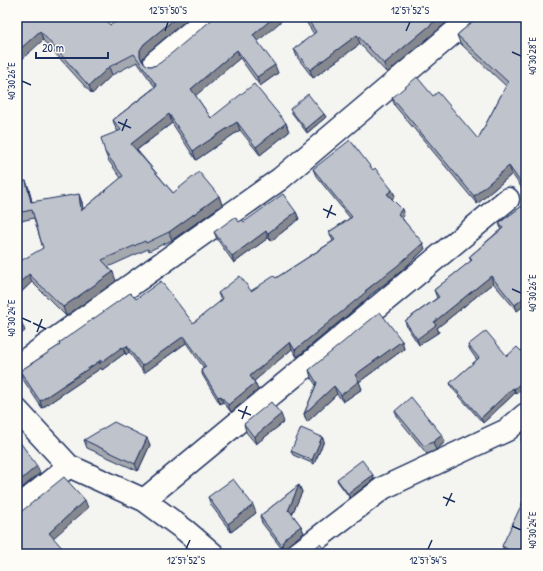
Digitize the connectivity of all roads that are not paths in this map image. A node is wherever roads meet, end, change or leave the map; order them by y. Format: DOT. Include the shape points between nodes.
graph roads {
  1 [pos="209,17"];
  2 [pos="472,17"];
  3 [pos="155,62"];
  4 [pos="508,199"];
  5 [pos="17,366"];
  6 [pos="17,410"];
  7 [pos="526,414"];
  8 [pos="68,466"];
  9 [pos="144,500"];
  10 [pos="17,508"];
  11 [pos="213,554"];
  12 [pos="297,554"];
  1 -- 3 [label="street"];
  2 -- 5 [label="street" via="280,180"];
  4 -- 9 [label="street"];
  6 -- 8 [label="street"];
  7 -- 12 [label="street" via="507,430 383,488"];
  8 -- 9 [label="street"];
  8 -- 10 [label="street"];
  9 -- 11 [label="street"];
}
